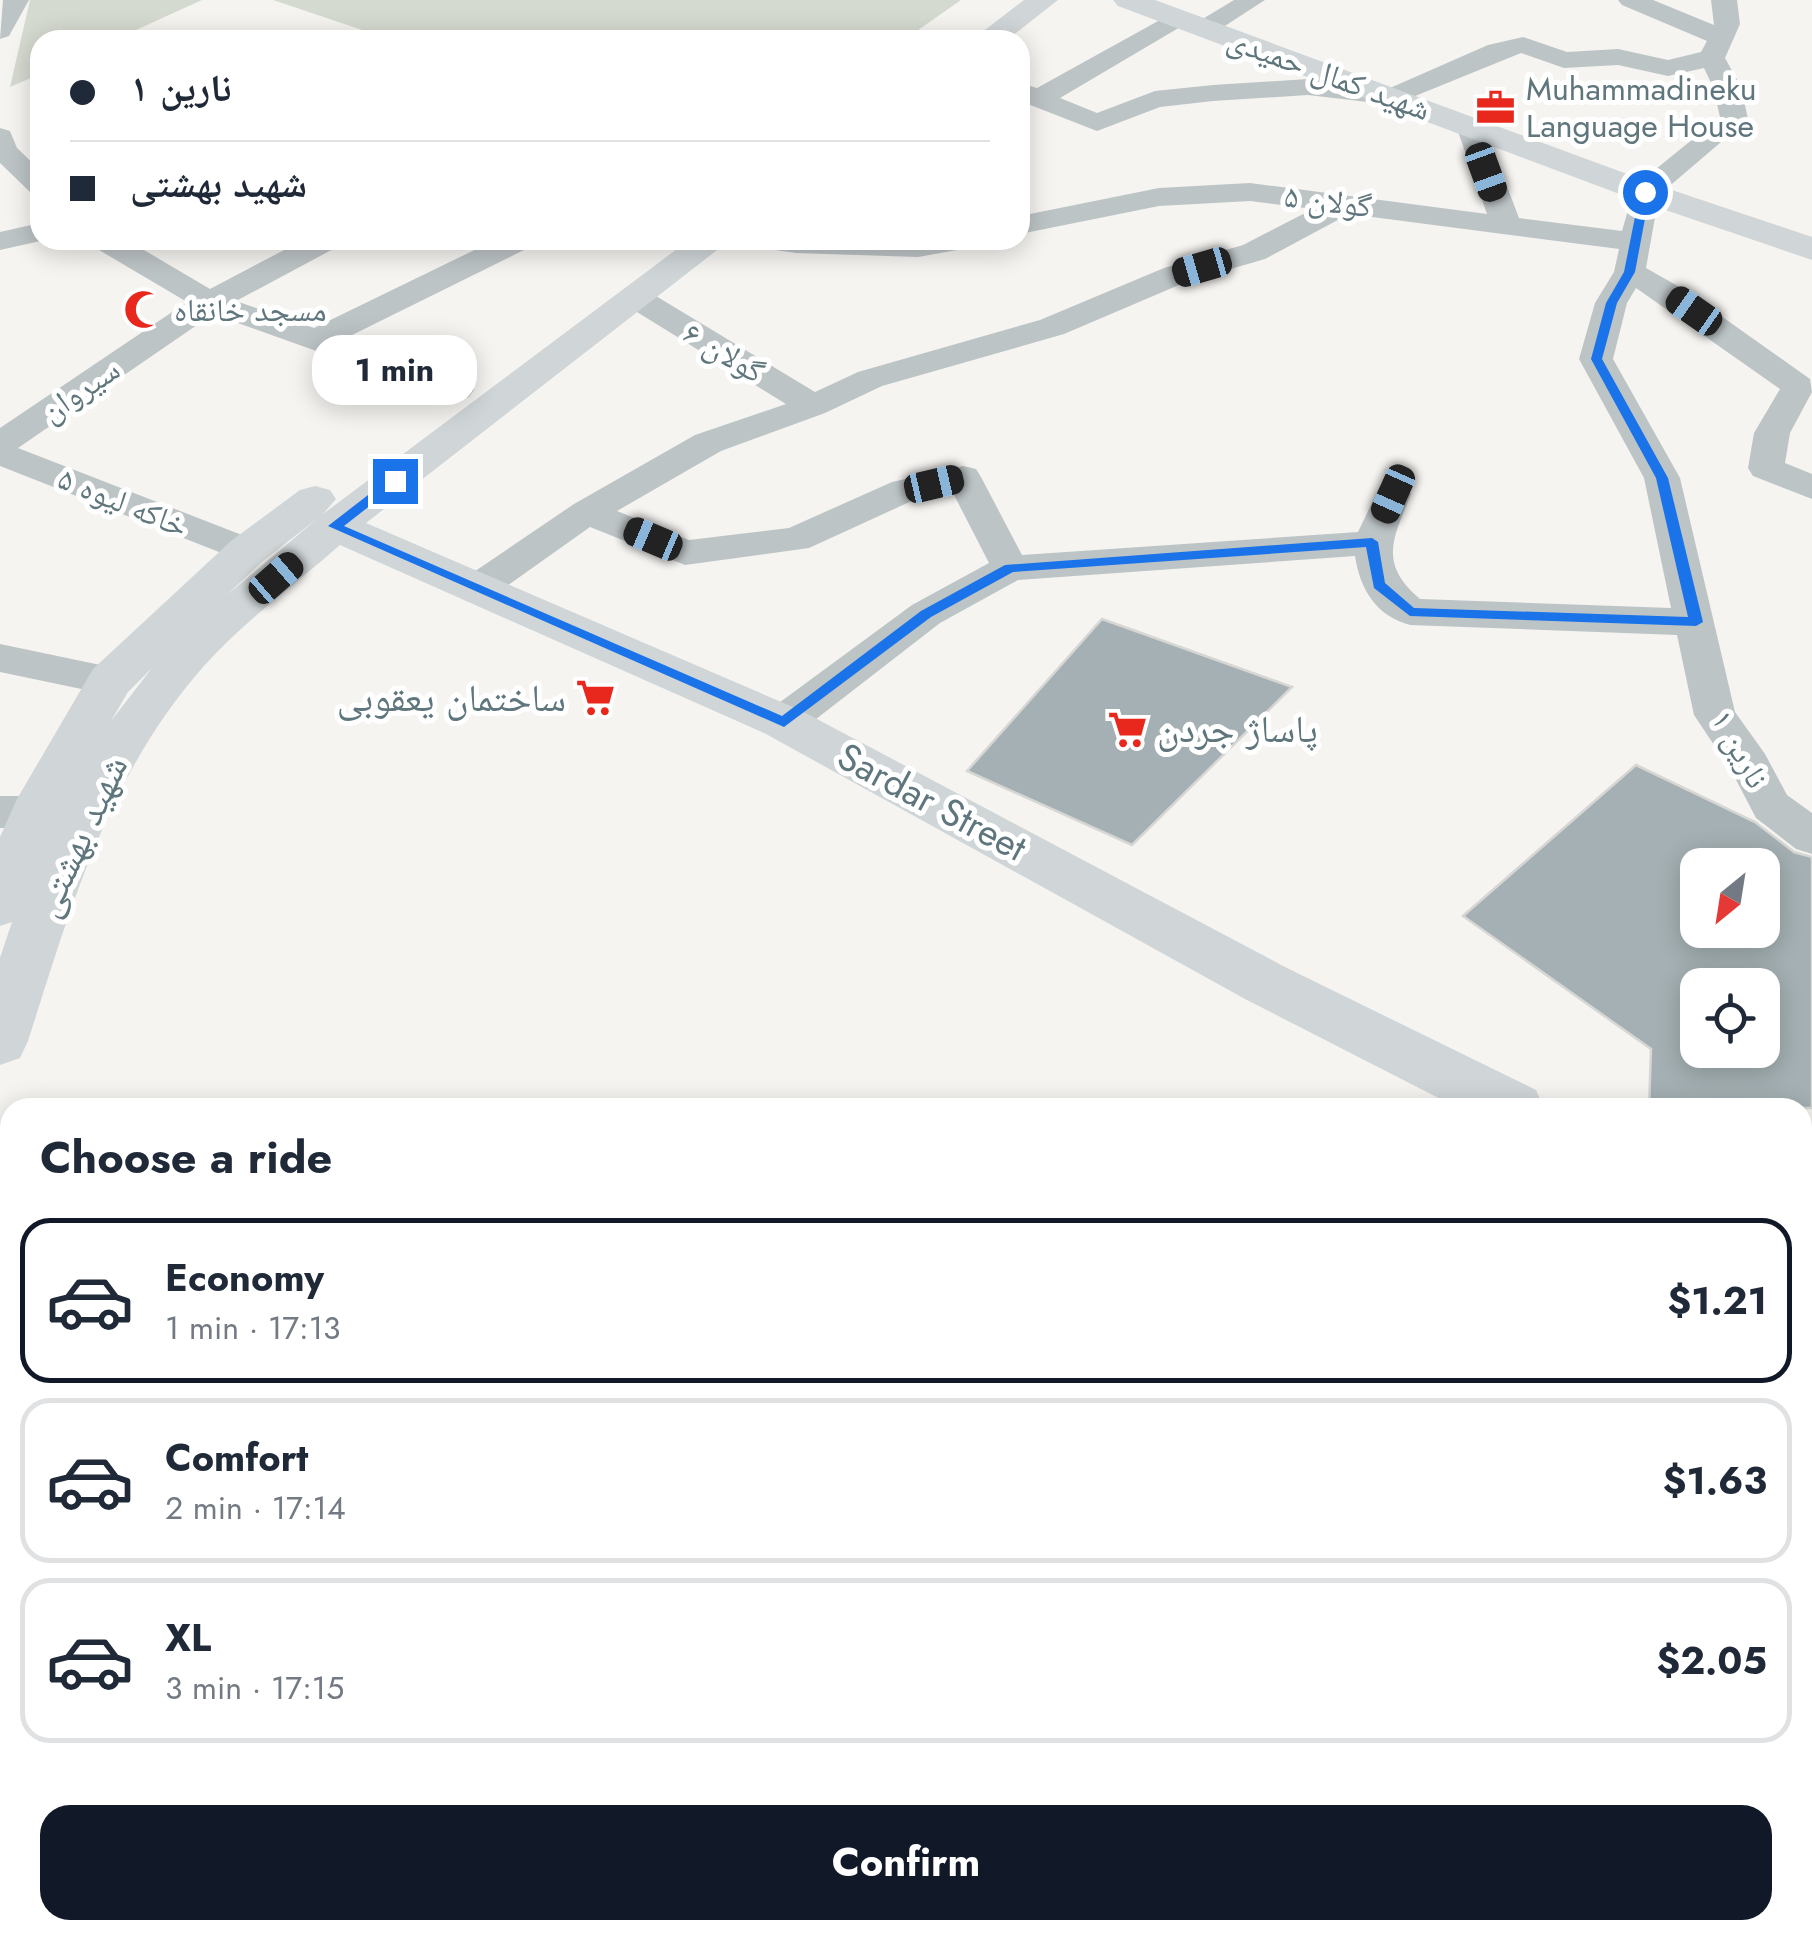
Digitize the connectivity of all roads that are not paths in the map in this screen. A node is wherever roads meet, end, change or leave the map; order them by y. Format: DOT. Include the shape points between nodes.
graph roads {
  1 [pos="1001,0"];
  2 [pos="1042,0"];
  3 [pos="1128,0"];
  4 [pos="1252,0"];
  5 [pos="1631,0"];
  6 [pos="1724,0"];
  7 [pos="1192,23"];
  8 [pos="978,30"];
  9 [pos="984,30"];
  10 [pos="1715,47"];
  11 [pos="1030,94"];
  12 [pos="1393,97"];
  13 [pos="1470,126"];
  14 [pos="1,146"];
  15 [pos="30,176"];
  16 [pos="1645,192"];
  17 [pos="1348,202"];
  18 [pos="1030,223"];
  19 [pos="1506,224"];
  20 [pos="30,234"];
  21 [pos="0,241"];
  22 [pos="121,250"];
  23 [pos="307,250"];
  24 [pos="498,250"];
  25 [pos="654,250"];
  26 [pos="699,250"];
  27 [pos="1812,250"];
  28 [pos="1633,257"];
  29 [pos="635,298"];
  30 [pos="209,302"];
  31 [pos="313,340"];
  32 [pos="457,390"];
  33 [pos="813,406"];
  34 [pos="0,444"];
  35 [pos="0,452"];
  36 [pos="1812,488"];
  37 [pos="1393,494"];
  38 [pos="587,512"];
  39 [pos="334,526"];
  40 [pos="1372,542"];
  41 [pos="247,550"];
  42 [pos="1010,568"];
  43 [pos="476,589"];
  44 [pos="1696,622"];
  45 [pos="0,658"];
  46 [pos="110,681"];
  47 [pos="784,722"];
  48 [pos="17,812"];
  49 [pos="1812,837"];
  50 [pos="0,905"];
  51 [pos="0,1041"];
  52 [pos="1495,1098"];
  1 -- 8 [label="main road"];
  2 -- 9 [label="main road"];
  3 -- 7 [label="main road, شهید کمال حمیدی"];
  4 -- 7 [label="street"];
  5 -- 10 [label="street"];
  6 -- 10 [label="street" via="1726,24"];
  7 -- 11 [label="street"];
  7 -- 12 [label="main road, شهید کمال حمیدی"];
  10 -- 12 [label="street" via="1668,68 1618,57 1564,60 1522,45"];
  10 -- 16 [label="street" via="1734,120"];
  11 -- 12 [label="street" via="1098,123 1155,99 1213,93 1308,87"];
  12 -- 13 [label="main road, شهید کمال حمیدی"];
  13 -- 16 [label="main road, شهید کمال حمیدی"];
  13 -- 19 [label="street"];
  14 -- 15 [label="street"];
  16 -- 27 [label="main road, شهید کمال حمیدی"];
  16 -- 28 [label="street, نارین ۱"];
  17 -- 18 [label="street, گولان ۵" via="1250,192 1159,198"];
  17 -- 19 [label="street, گولان ۵"];
  17 -- 33 [label="street" via="1254,252 1175,274 1052,327 870,379"];
  19 -- 28 [label="street, گولان ۵"];
  20 -- 21 [label="street"];
  22 -- 30 [label="street"];
  23 -- 30 [label="street, سیروان"];
  24 -- 31 [label="street"];
  25 -- 32 [label="main road, شهید بهشتی"];
  26 -- 29 [label="main road, شهید بهشتی"];
  28 -- 36 [label="street" via="1672,296 1798,386 1772,432 1766,468"];
  28 -- 44 [label="street, نارین ۱" via="1596,359 1662,478"];
  29 -- 33 [label="street, گولان ۶"];
  29 -- 39 [label="main road, شهید بهشتی"];
  30 -- 31 [label="street"];
  30 -- 34 [label="street, سیروان"];
  31 -- 32 [label="street"];
  32 -- 41 [label="main road, شهید بهشتی"];
  33 -- 38 [label="street" via="708,443"];
  35 -- 41 [label="street, خاکه لیوه ۵"];
  37 -- 40 [label="street"];
  38 -- 42 [label="street" via="686,553 796,539 905,490 963,477"];
  38 -- 43 [label="street"];
  39 -- 43 [label="main road, Sardar Street"];
  39 -- 51 [label="main road, شهید بهشتی" via="188,654 107,762 51,886"];
  40 -- 42 [label="street"];
  40 -- 44 [label="street" via="1378,585 1410,612"];
  41 -- 46 [label="main road, شهید بهشتی"];
  42 -- 47 [label="street" via="926,614"];
  43 -- 47 [label="main road, Sardar Street"];
  44 -- 49 [label="street, نارین ۱" via="1715,715 1771,806"];
  45 -- 46 [label="street"];
  46 -- 48 [label="main road, شهید بهشتی"];
  47 -- 52 [label="main road, Sardar Street" via="1265,983"];
  48 -- 50 [label="main road, شهید بهشتی"];
}
